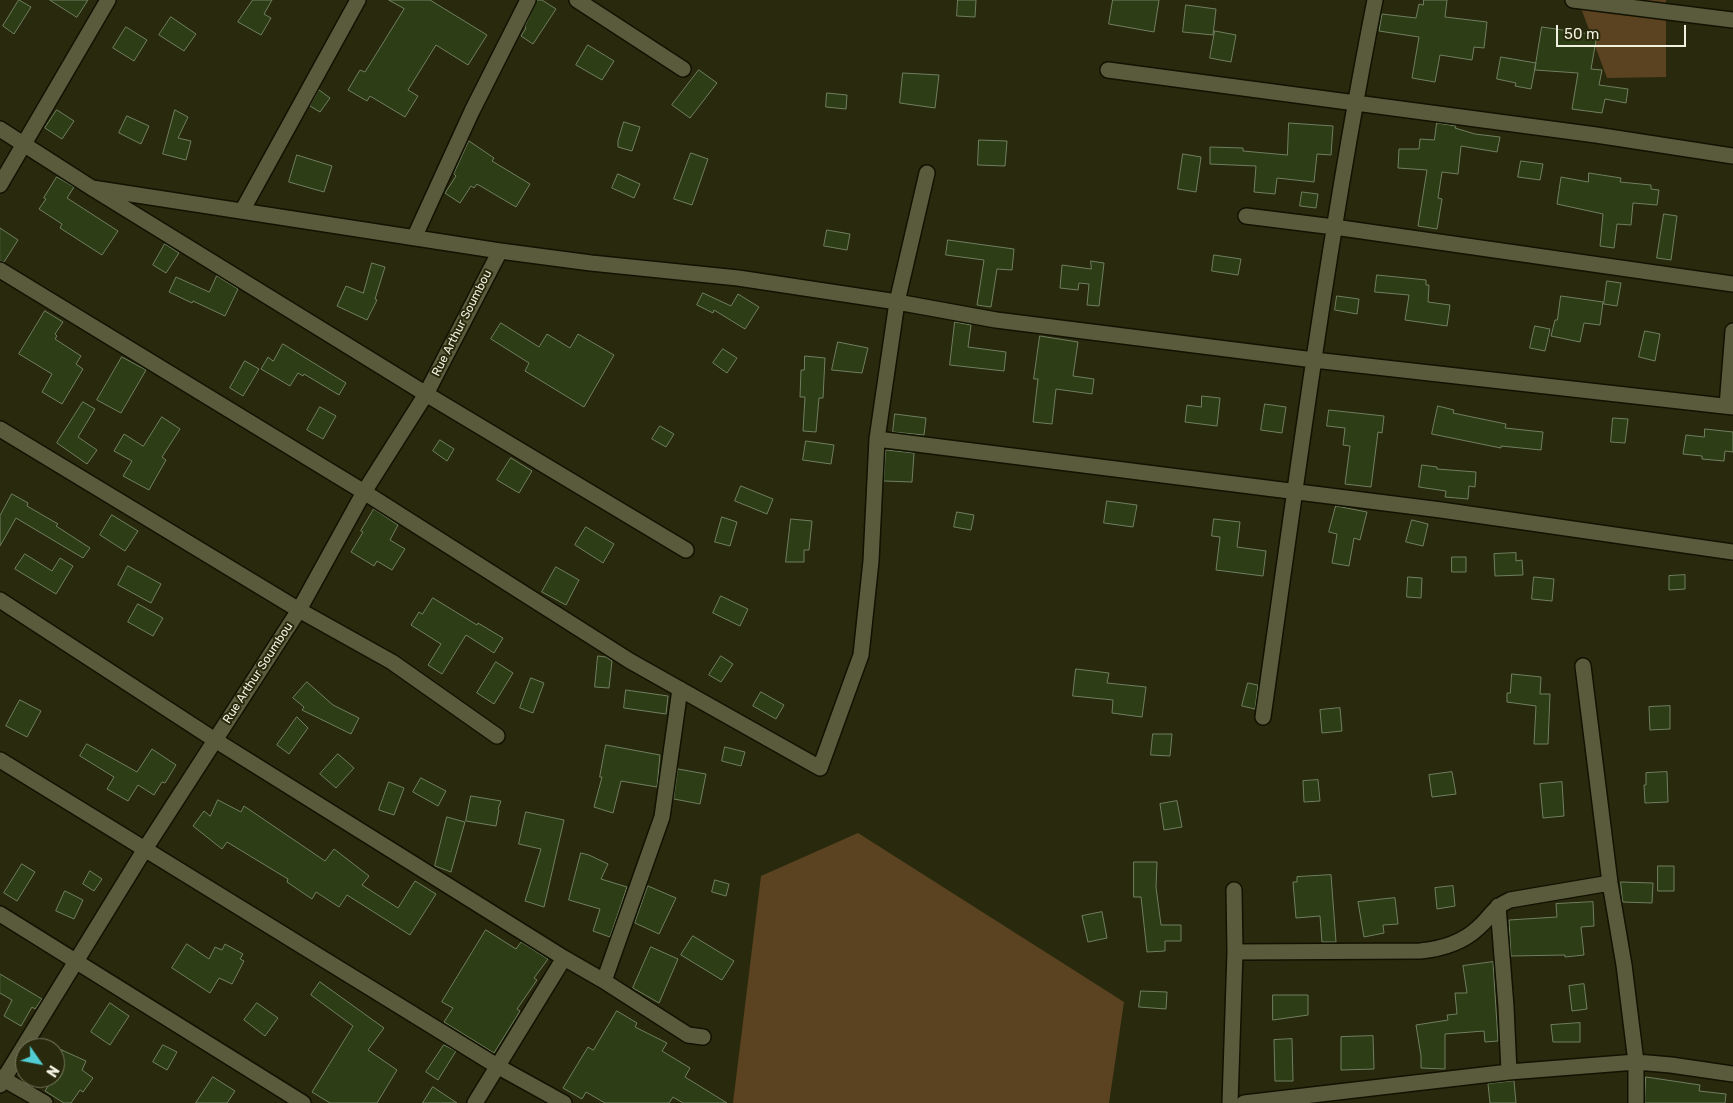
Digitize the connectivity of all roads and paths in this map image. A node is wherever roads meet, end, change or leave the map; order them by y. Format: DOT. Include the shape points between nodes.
graph roads {
  1 [pos="108,0"];
  2 [pos="358,0"];
  3 [pos="528,0"];
  4 [pos="577,0"];
  5 [pos="1375,0"];
  6 [pos="1573,0"];
  7 [pos="1733,20"];
  8 [pos="683,69"];
  9 [pos="1108,70"];
  10 [pos="1354,104"];
  11 [pos="0,129"];
  12 [pos="24,143"];
  13 [pos="1733,156"];
  14 [pos="927,173"];
  15 [pos="0,185"];
  16 [pos="92,188"];
  17 [pos="242,211"];
  18 [pos="1246,216"];
  19 [pos="1334,227"];
  20 [pos="414,238"];
  21 [pos="500,251"];
  22 [pos="0,270"];
  23 [pos="1733,284"];
  24 [pos="897,302"];
  25 [pos="1733,331"];
  26 [pos="1314,360"];
  27 [pos="426,394"];
  28 [pos="1730,406"];
  29 [pos="0,428"];
  30 [pos="878,439"];
  31 [pos="364,492"];
  32 [pos="1295,492"];
  33 [pos="686,550"];
  34 [pos="1733,552"];
  35 [pos="0,600"];
  36 [pos="299,610"];
  37 [pos="1583,666"];
  38 [pos="680,689"];
  39 [pos="1264,717"];
  40 [pos="497,736"];
  41 [pos="214,740"];
  42 [pos="0,760"];
  43 [pos="145,849"];
  44 [pos="1610,883"];
  45 [pos="1234,890"];
  46 [pos="1498,906"];
  47 [pos="0,914"];
  48 [pos="1235,952"];
  49 [pos="564,958"];
  50 [pos="75,962"];
  51 [pos="604,981"];
  52 [pos="702,1037"];
  53 [pos="1636,1062"];
  54 [pos="497,1066"];
  55 [pos="1509,1072"];
  56 [pos="1733,1074"];
  57 [pos="1,1080"];
  58 [pos="45,1103"];
  59 [pos="303,1103"];
  60 [pos="475,1103"];
  61 [pos="564,1103"];
  62 [pos="1230,1103"];
  63 [pos="1244,1103"];
  64 [pos="1636,1103"];
  1 -- 12 [label="street"];
  2 -- 17 [label="street"];
  3 -- 20 [label="street" via="472,111"];
  4 -- 8 [label="street"];
  5 -- 10 [label="street"];
  6 -- 7 [label="street"];
  9 -- 10 [label="street"];
  10 -- 13 [label="street" via="1596,134"];
  10 -- 19 [label="street"];
  11 -- 12 [label="street"];
  12 -- 15 [label="street"];
  12 -- 16 [label="street"];
  14 -- 24 [label="street"];
  16 -- 17 [label="street"];
  16 -- 27 [label="street"];
  17 -- 20 [label="street"];
  18 -- 19 [label="street"];
  19 -- 23 [label="street"];
  19 -- 26 [label="street"];
  20 -- 21 [label="street"];
  21 -- 24 [label="street" via="738,278"];
  21 -- 27 [label="street, Rue Arthur Soumbou"];
  22 -- 31 [label="street"];
  24 -- 26 [label="street" via="996,320"];
  24 -- 30 [label="street"];
  25 -- 28 [label="street"];
  26 -- 28 [label="street"];
  26 -- 32 [label="street"];
  27 -- 31 [label="street, Rue Arthur Soumbou"];
  27 -- 33 [label="street"];
  29 -- 36 [label="street"];
  30 -- 32 [label="street"];
  30 -- 38 [label="street" via="871,561 861,655 820,768"];
  31 -- 36 [label="street, Rue Arthur Soumbou"];
  31 -- 38 [label="street"];
  32 -- 34 [label="street"];
  32 -- 39 [label="street"];
  35 -- 41 [label="street"];
  36 -- 40 [label="street" via="392,662"];
  36 -- 41 [label="street, Rue Arthur Soumbou"];
  37 -- 44 [label="street"];
  38 -- 51 [label="street" via="662,816"];
  41 -- 43 [label="street, Rue Arthur Soumbou"];
  41 -- 49 [label="street"];
  42 -- 43 [label="street"];
  43 -- 50 [label="street, Rue Arthur Soumbou"];
  43 -- 54 [label="street"];
  44 -- 46 [label="street" via="1510,900"];
  44 -- 53 [label="street"];
  45 -- 48 [label="street"];
  46 -- 48 [label="street" via="1478,928 1440,949"];
  46 -- 55 [label="street"];
  47 -- 50 [label="street"];
  48 -- 62 [label="street"];
  49 -- 51 [label="street"];
  49 -- 54 [label="street"];
  50 -- 57 [label="street, Rue Arthur Soumbou"];
  50 -- 59 [label="street"];
  51 -- 52 [label="street" via="688,1034"];
  53 -- 55 [label="street"];
  53 -- 56 [label="street"];
  53 -- 64 [label="street"];
  54 -- 60 [label="street"];
  54 -- 61 [label="street"];
  55 -- 63 [label="street"];
  57 -- 58 [label="street"];
}
